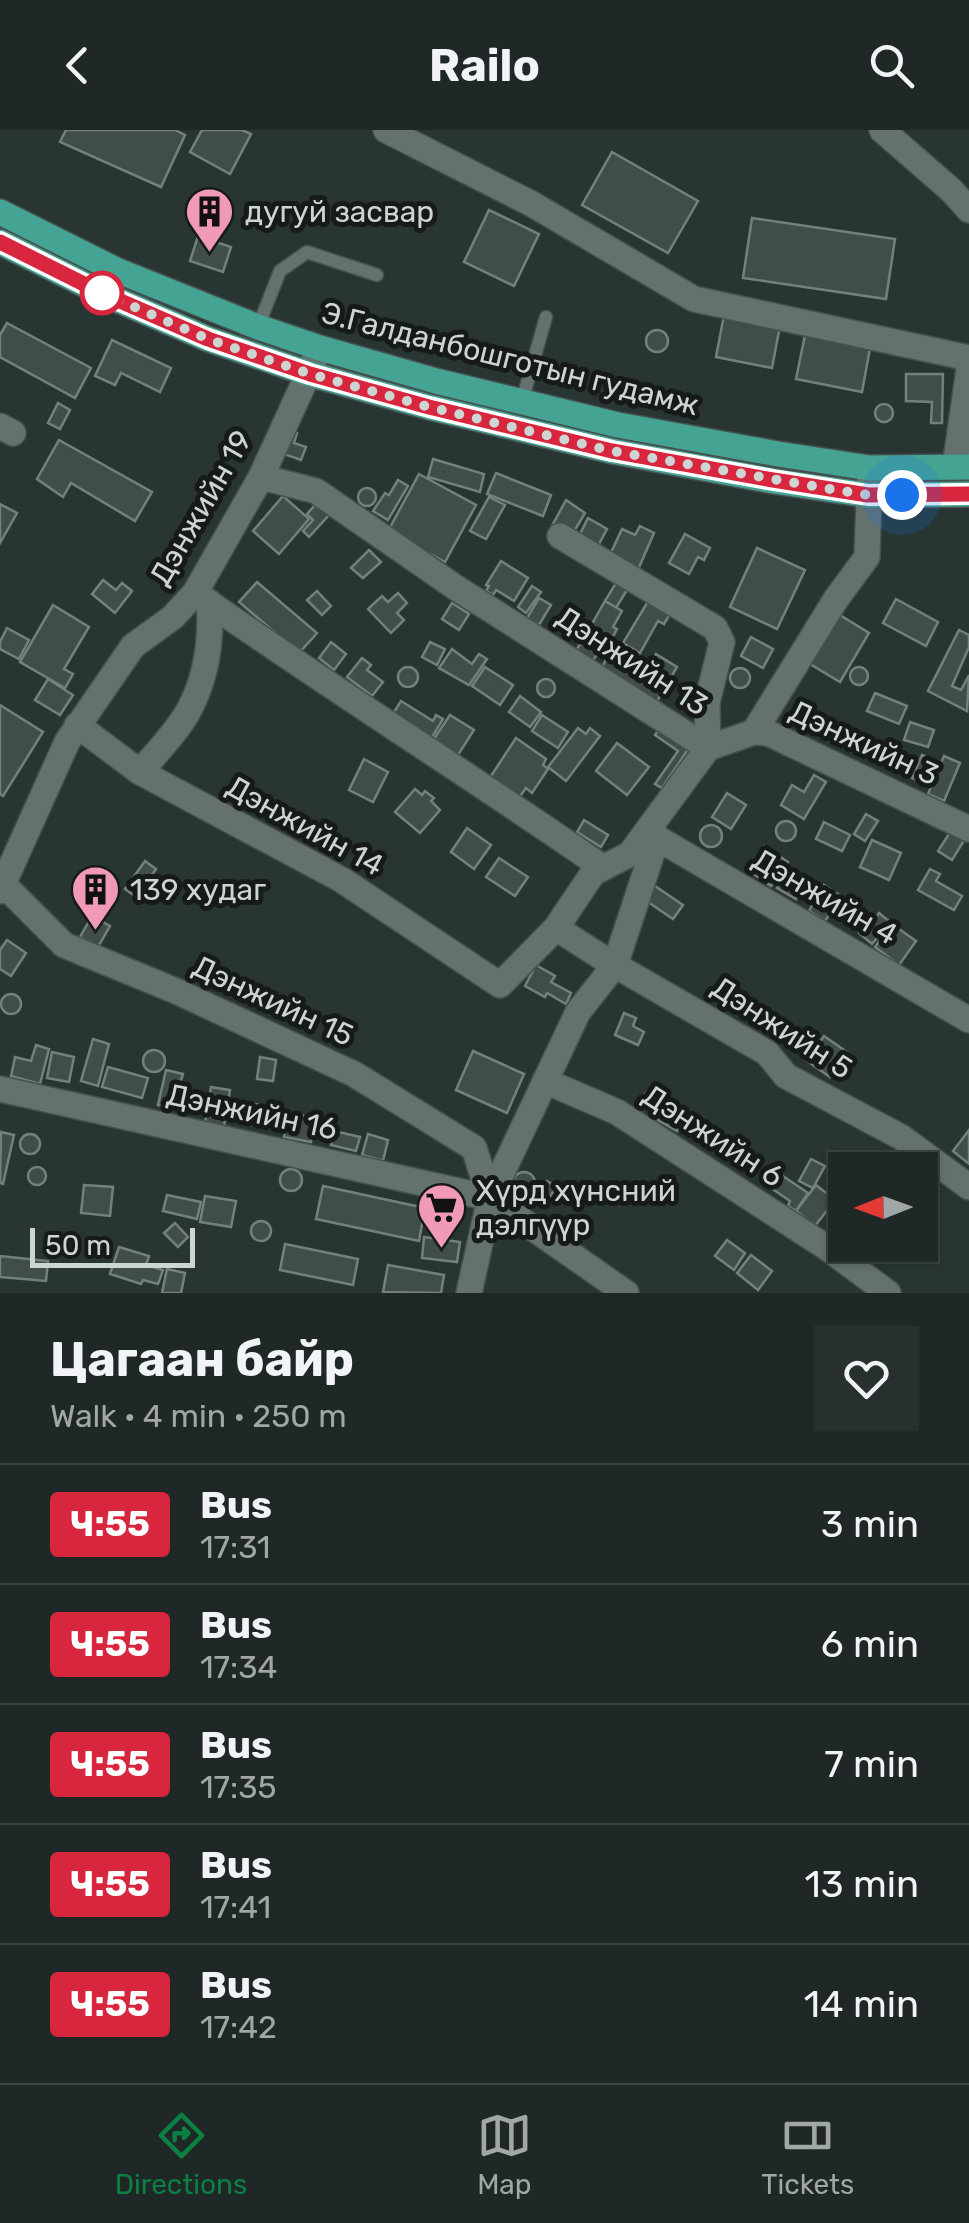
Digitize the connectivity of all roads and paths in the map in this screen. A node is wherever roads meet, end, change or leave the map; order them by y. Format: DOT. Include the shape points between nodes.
graph roads {
  1 [pos="386,130"];
  2 [pos="882,130"];
  3 [pos="969,210"];
  4 [pos="0,212"];
  5 [pos="0,242"];
  6 [pos="377,275"];
  7 [pos="546,317"];
  8 [pos="258,327"];
  9 [pos="320,348"];
  10 [pos="969,358"];
  11 [pos="969,369"];
  12 [pos="310,374"];
  13 [pos="522,402"];
  14 [pos="962,467"];
  15 [pos="870,468"];
  16 [pos="261,477"];
  17 [pos="969,494"];
  18 [pos="868,495"];
  19 [pos="560,536"];
  20 [pos="202,598"];
  21 [pos="77,726"];
  22 [pos="754,732"];
  23 [pos="708,748"];
  24 [pos="140,772"];
  25 [pos="969,829"];
  26 [pos="654,833"];
  27 [pos="602,867"];
  28 [pos="2,888"];
  29 [pos="556,928"];
  30 [pos="615,965"];
  31 [pos="969,1020"];
  32 [pos="545,1081"];
  33 [pos="0,1089"];
  34 [pos="969,1187"];
  35 [pos="490,1198"];
  36 [pos="469,1293"];
  37 [pos="626,1293"];
  38 [pos="888,1293"];
  1 -- 10 [label="street" via="694,298"];
  2 -- 3 [label="street"];
  4 -- 8 [label="main road, Э.Галданбошготын гудамж" via="116,270"];
  5 -- 12 [label="main road, Э.Галданбошготын гудамж" via="208,339"];
  6 -- 8 [label="lane" via="307,252 280,271"];
  7 -- 13 [label="lane"];
  8 -- 9 [label="main road, Э.Галданбошготын гудамж"];
  9 -- 12 [label="street, Дэнжийн 19"];
  9 -- 13 [label="main road, Э.Галданбошготын гудамж"];
  11 -- 14 [label="street"];
  12 -- 16 [label="street, Дэнжийн 19"];
  12 -- 18 [label="main road, Э.Галданбошготын гудамж" via="612,451"];
  13 -- 15 [label="main road, Э.Галданбошготын гудамж"];
  14 -- 15 [label="main road, Э.Галданбошготын гудамж"];
  15 -- 18 [label="street"];
  16 -- 20 [label="street, Дэнжийн 19"];
  16 -- 23 [label="street, Дэнжийн 13" via="316,492"];
  17 -- 18 [label="main road, Э.Галданбошготын гудамж"];
  18 -- 22 [label="street" via="867,558"];
  19 -- 23 [label="street, Дэнжийн 13" via="715,628 722,642 707,703"];
  20 -- 21 [label="street, Дэнжийн 19" via="134,646"];
  20 -- 24 [label="street" via="211,628 204,675 188,713"];
  20 -- 27 [label="street"];
  21 -- 24 [label="street, Дэнжийн 14"];
  21 -- 28 [label="street, Дэнжийн 19"];
  22 -- 23 [label="street, Дэнжийн 3"];
  22 -- 25 [label="street, Дэнжийн 3"];
  23 -- 26 [label="street"];
  24 -- 29 [label="street, Дэнжийн 14" via="342,880 500,985"];
  26 -- 27 [label="street"];
  26 -- 30 [label="street"];
  26 -- 31 [label="street, Дэнжийн 4"];
  27 -- 29 [label="street"];
  28 -- 35 [label="street, Дэнжийн 15" via="64,945 354,1074 474,1148"];
  29 -- 30 [label="street, Дэнжийн 5"];
  30 -- 32 [label="street" via="578,1012"];
  30 -- 34 [label="street, Дэнжийн 5" via="767,1053 786,1076 901,1137"];
  32 -- 35 [label="street"];
  32 -- 38 [label="street, Дэнжийн 6" via="617,1112"];
  33 -- 35 [label="street, Дэнжийн 16"];
  35 -- 36 [label="street"];
  35 -- 37 [label="street"];
}
